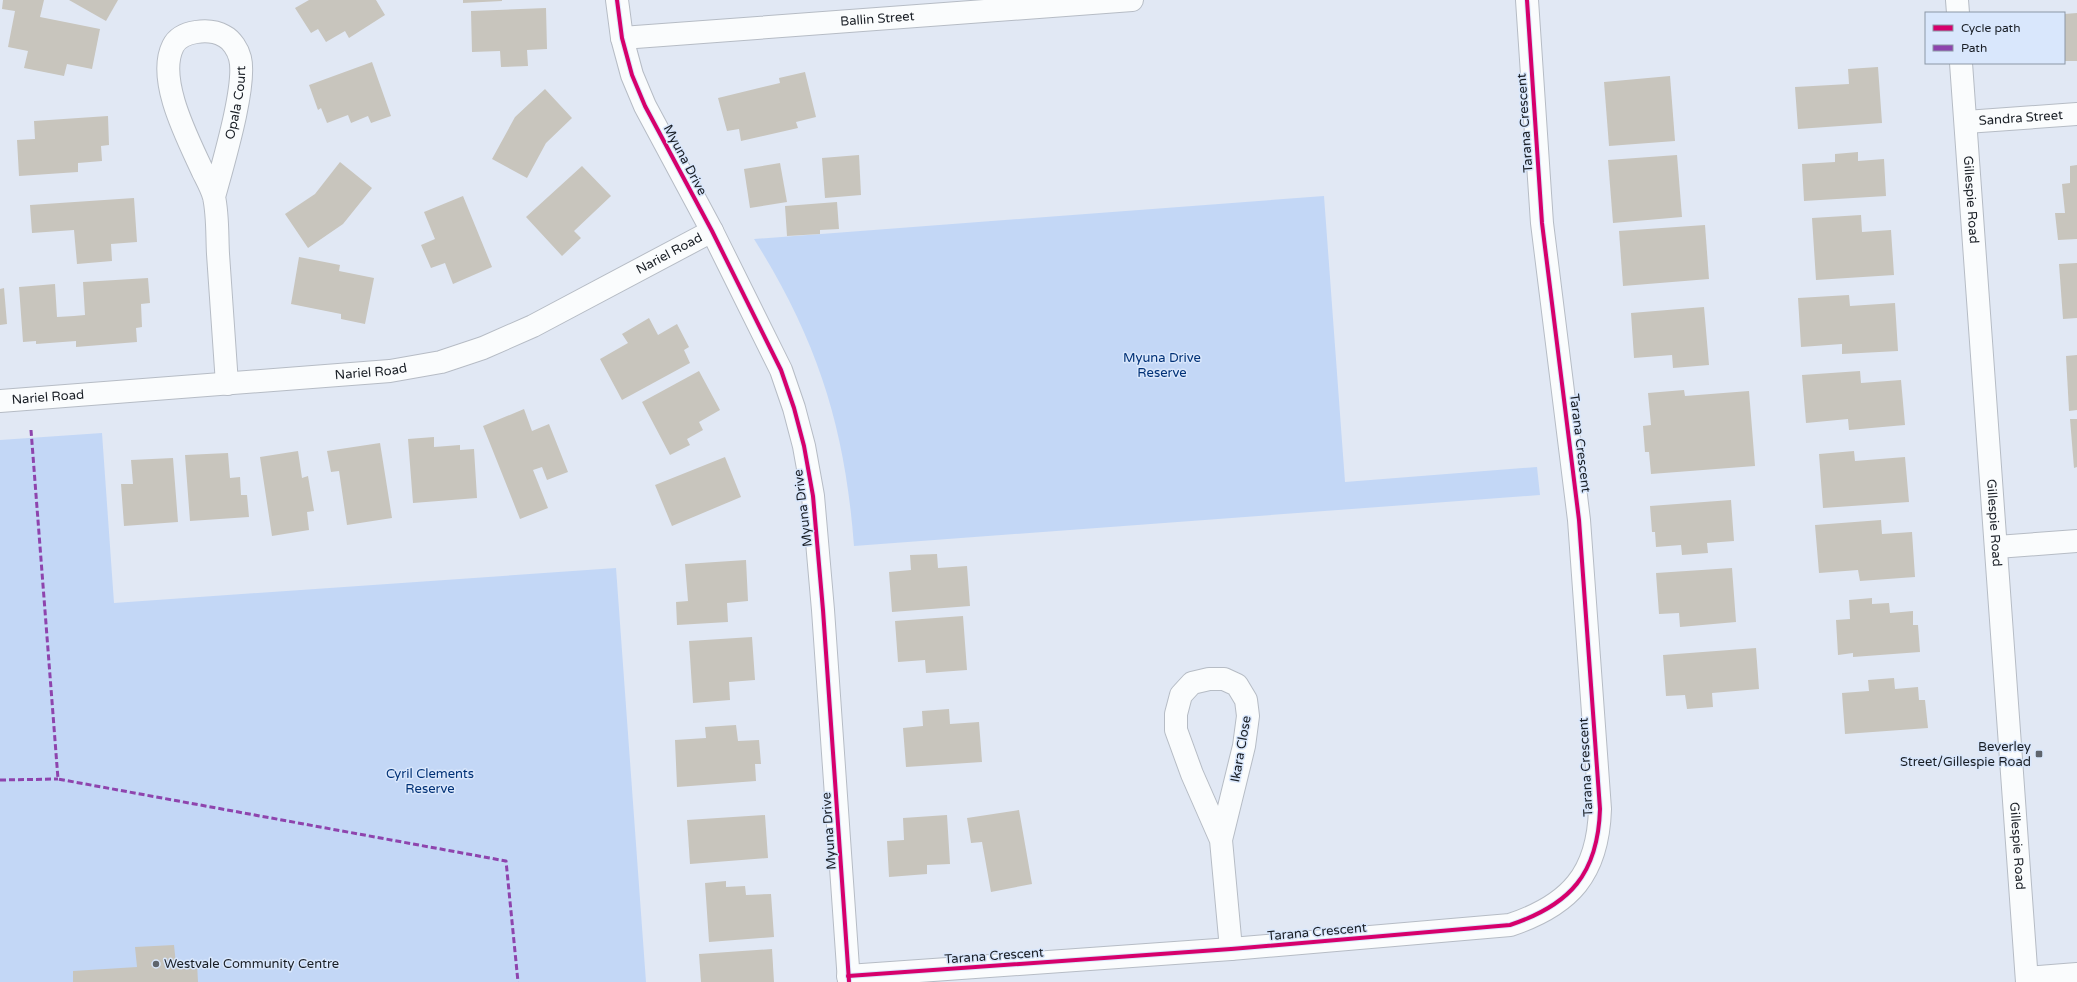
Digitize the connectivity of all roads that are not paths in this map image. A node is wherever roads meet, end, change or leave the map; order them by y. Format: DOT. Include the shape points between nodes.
graph roads {
  1 [pos="616,0"];
  2 [pos="1132,0"];
  3 [pos="1527,0"];
  4 [pos="1957,0"];
  5 [pos="1958,12"];
  6 [pos="622,38"];
  7 [pos="1961,64"];
  8 [pos="2077,114"];
  9 [pos="1966,122"];
  10 [pos="214,197"];
  11 [pos="712,231"];
  12 [pos="226,384"];
  13 [pos="0,401"];
  14 [pos="2077,541"];
  15 [pos="1997,547"];
  16 [pos="1221,840"];
  17 [pos="1231,949"];
  18 [pos="2077,974"];
  19 [pos="849,979"];
  20 [pos="2027,980"];
  1 -- 6 [label="street, Myuna Drive"];
  2 -- 6 [label="street, Ballin Street"];
  3 -- 17 [label="street, Tarana Crescent" via="1542,223 1580,520 1600,809 1596,846 1580,880 1566,896 1532,918 1510,925"];
  4 -- 5 [label="street"];
  6 -- 11 [label="street, Myuna Drive" via="632,75 645,106"];
  7 -- 9 [label="street, Gillespie Road"];
  8 -- 9 [label="street, Sandra Street"];
  9 -- 15 [label="street, Gillespie Road"];
  10 -- 10 [label="street, Opala Court" via="170,88 168,65 173,46 184,36 198,32 212,32 225,36 235,46 240,58 238,99"];
  10 -- 12 [label="street, Opala Court"];
  11 -- 12 [label="street, Nariel Road" via="533,326 448,360 390,371"];
  11 -- 19 [label="street, Myuna Drive" via="781,370 804,446 813,496 823,610"];
  12 -- 13 [label="street, Nariel Road"];
  14 -- 15 [label="street"];
  15 -- 20 [label="street, Gillespie Road"];
  16 -- 16 [label="street, Ikara Close" via="1244,746 1248,716 1246,700 1237,685 1224,679 1209,679 1192,683 1181,695 1176,714 1176,730"];
  16 -- 17 [label="street, Ikara Close"];
  17 -- 19 [label="street, Tarana Crescent"];
  18 -- 20 [label="street"];
}
